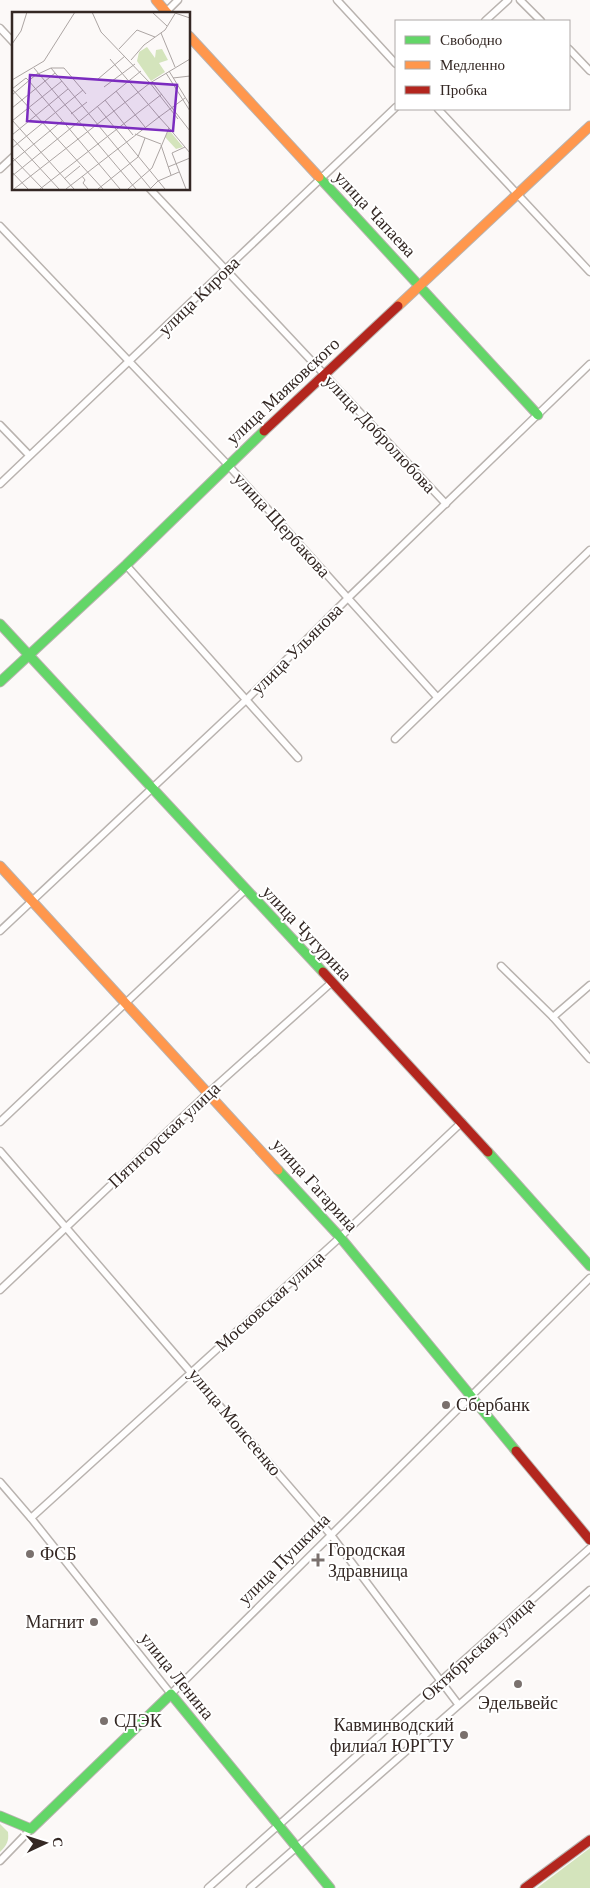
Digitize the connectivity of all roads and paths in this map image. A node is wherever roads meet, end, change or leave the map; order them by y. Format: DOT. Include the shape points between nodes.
graph roads {
  1 [pos="156,0"];
  2 [pos="178,0"];
  3 [pos="337,0"];
  4 [pos="508,0"];
  5 [pos="520,0"];
  6 [pos="165,12"];
  7 [pos="167,12"];
  8 [pos="487,20"];
  9 [pos="540,20"];
  10 [pos="0,28"];
  11 [pos="190,37"];
  12 [pos="12,41"];
  13 [pos="570,50"];
  14 [pos="395,63"];
  15 [pos="590,71"];
  16 [pos="395,108"];
  17 [pos="439,110"];
  18 [pos="590,126"];
  19 [pos="12,158"];
  20 [pos="0,169"];
  21 [pos="320,179"];
  22 [pos="151,190"];
  23 [pos="517,193"];
  24 [pos="0,226"];
  25 [pos="226,270"];
  26 [pos="590,272"];
  27 [pos="419,286"];
  28 [pos="130,362"];
  29 [pos="590,364"];
  30 [pos="324,374"];
  31 [pos="538,415"];
  32 [pos="0,425"];
  33 [pos="29,455"];
  34 [pos="228,465"];
  35 [pos="0,484"];
  36 [pos="446,504"];
  37 [pos="590,550"];
  38 [pos="126,565"];
  39 [pos="348,598"];
  40 [pos="0,624"];
  41 [pos="28,654"];
  42 [pos="0,682"];
  43 [pos="437,697"];
  44 [pos="246,700"];
  45 [pos="395,739"];
  46 [pos="298,758"];
  47 [pos="152,786"];
  48 [pos="0,866"];
  49 [pos="245,890"];
  50 [pos="32,901"];
  51 [pos="0,931"];
  52 [pos="501,966"];
  53 [pos="331,984"];
  54 [pos="590,985"];
  55 [pos="127,1004"];
  56 [pos="553,1017"];
  57 [pos="590,1059"];
  58 [pos="208,1093"];
  59 [pos="0,1122"];
  60 [pos="462,1122"];
  61 [pos="0,1151"];
  62 [pos="66,1228"];
  63 [pos="340,1237"];
  64 [pos="590,1266"];
  65 [pos="590,1278"];
  66 [pos="0,1290"];
  67 [pos="192,1372"];
  68 [pos="472,1396"];
  69 [pos="0,1482"];
  70 [pos="31,1518"];
  71 [pos="331,1535"];
  72 [pos="590,1540"];
  73 [pos="590,1548"];
  74 [pos="590,1590"];
  75 [pos="441,1682"];
  76 [pos="170,1694"];
  77 [pos="458,1704"];
  78 [pos="0,1816"];
  79 [pos="277,1826"];
  80 [pos="31,1829"];
  81 [pos="590,1840"];
  82 [pos="295,1848"];
  83 [pos="0,1861"];
  84 [pos="208,1888"];
  85 [pos="250,1888"];
  86 [pos="330,1888"];
  87 [pos="525,1888"];
  1 -- 6 [label="street"];
  2 -- 7 [label="street"];
  3 -- 14 [label="street"];
  4 -- 8 [label="street"];
  5 -- 9 [label="street"];
  10 -- 12 [label="street"];
  11 -- 21 [label="street, улица Чапаева"];
  13 -- 15 [label="street"];
  16 -- 21 [label="street, улица Кирова"];
  17 -- 23 [label="street"];
  18 -- 23 [label="street, улица Маяковского"];
  19 -- 20 [label="street"];
  21 -- 25 [label="street, улица Кирова"];
  21 -- 27 [label="street, улица Чапаева"];
  22 -- 25 [label="street, улица Добролюбова"];
  23 -- 26 [label="street"];
  23 -- 27 [label="street, улица Маяковского"];
  24 -- 28 [label="street, улица Щербакова"];
  25 -- 28 [label="street, улица Кирова"];
  25 -- 30 [label="street, улица Добролюбова"];
  27 -- 30 [label="street, улица Маяковского"];
  27 -- 31 [label="street, улица Чапаева"];
  28 -- 33 [label="street, улица Кирова"];
  28 -- 34 [label="street, улица Щербакова"];
  29 -- 31 [label="street, улица Ульянова"];
  30 -- 34 [label="street, улица Маяковского"];
  30 -- 36 [label="street, улица Добролюбова"];
  31 -- 36 [label="street, улица Ульянова"];
  32 -- 33 [label="street"];
  33 -- 35 [label="street, улица Кирова"];
  34 -- 38 [label="street, улица Маяковского"];
  34 -- 39 [label="street, улица Щербакова"];
  36 -- 39 [label="street, улица Ульянова"];
  37 -- 43 [label="street"];
  38 -- 41 [label="street, улица Маяковского"];
  38 -- 44 [label="street"];
  39 -- 43 [label="street, улица Щербакова"];
  39 -- 44 [label="street, улица Ульянова"];
  40 -- 41 [label="street, улица Чугурина"];
  41 -- 42 [label="street, улица Маяковского"];
  41 -- 47 [label="street, улица Чугурина"];
  43 -- 45 [label="street"];
  44 -- 46 [label="street"];
  44 -- 47 [label="street, улица Ульянова"];
  47 -- 49 [label="street, улица Чугурина"];
  47 -- 50 [label="street, улица Ульянова"];
  48 -- 50 [label="street, улица Гагарина"];
  49 -- 53 [label="street, улица Чугурина"];
  49 -- 55 [label="street"];
  50 -- 51 [label="street, улица Ульянова"];
  50 -- 55 [label="street, улица Гагарина"];
  52 -- 56 [label="street"];
  53 -- 58 [label="street, Пятигорская улица"];
  53 -- 60 [label="street, улица Чугурина"];
  54 -- 56 [label="street"];
  55 -- 58 [label="street, улица Гагарина"];
  55 -- 59 [label="street"];
  56 -- 57 [label="street"];
  58 -- 62 [label="street, Пятигорская улица"];
  58 -- 63 [label="street, улица Гагарина"];
  60 -- 63 [label="street, Московская улица"];
  60 -- 64 [label="street, улица Чугурина"];
  61 -- 62 [label="street, улица Моисеенко"];
  62 -- 66 [label="street, Пятигорская улица"];
  62 -- 67 [label="street, улица Моисеенко"];
  63 -- 67 [label="street, Московская улица"];
  63 -- 68 [label="street, улица Гагарина"];
  65 -- 68 [label="street, улица Пушкина"];
  67 -- 70 [label="street, Московская улица"];
  67 -- 71 [label="street, улица Моисеенко"];
  68 -- 71 [label="street, улица Пушкина"];
  68 -- 72 [label="street, улица Гагарина"];
  69 -- 70 [label="street, улица Ленина"];
  70 -- 76 [label="street, улица Ленина"];
  71 -- 75 [label="street, улица Моисеенко"];
  71 -- 76 [label="street, улица Пушкина"];
  73 -- 75 [label="street, Октябрьская улица"];
  74 -- 77 [label="street, Октябрьская улица"];
  75 -- 77 [label="street, улица Моисеенко"];
  75 -- 79 [label="street, Октябрьская улица"];
  76 -- 79 [label="street, улица Ленина"];
  76 -- 80 [label="street, улица Пушкина"];
  77 -- 82 [label="street, Октябрьская улица"];
  78 -- 80 [label="street"];
  79 -- 82 [label="street, улица Ленина"];
  79 -- 84 [label="street, Октябрьская улица"];
  80 -- 83 [label="street, улица Пушкина"];
  81 -- 87 [label="street"];
  82 -- 85 [label="street, Октябрьская улица"];
  82 -- 86 [label="street, улица Ленина"];
}
